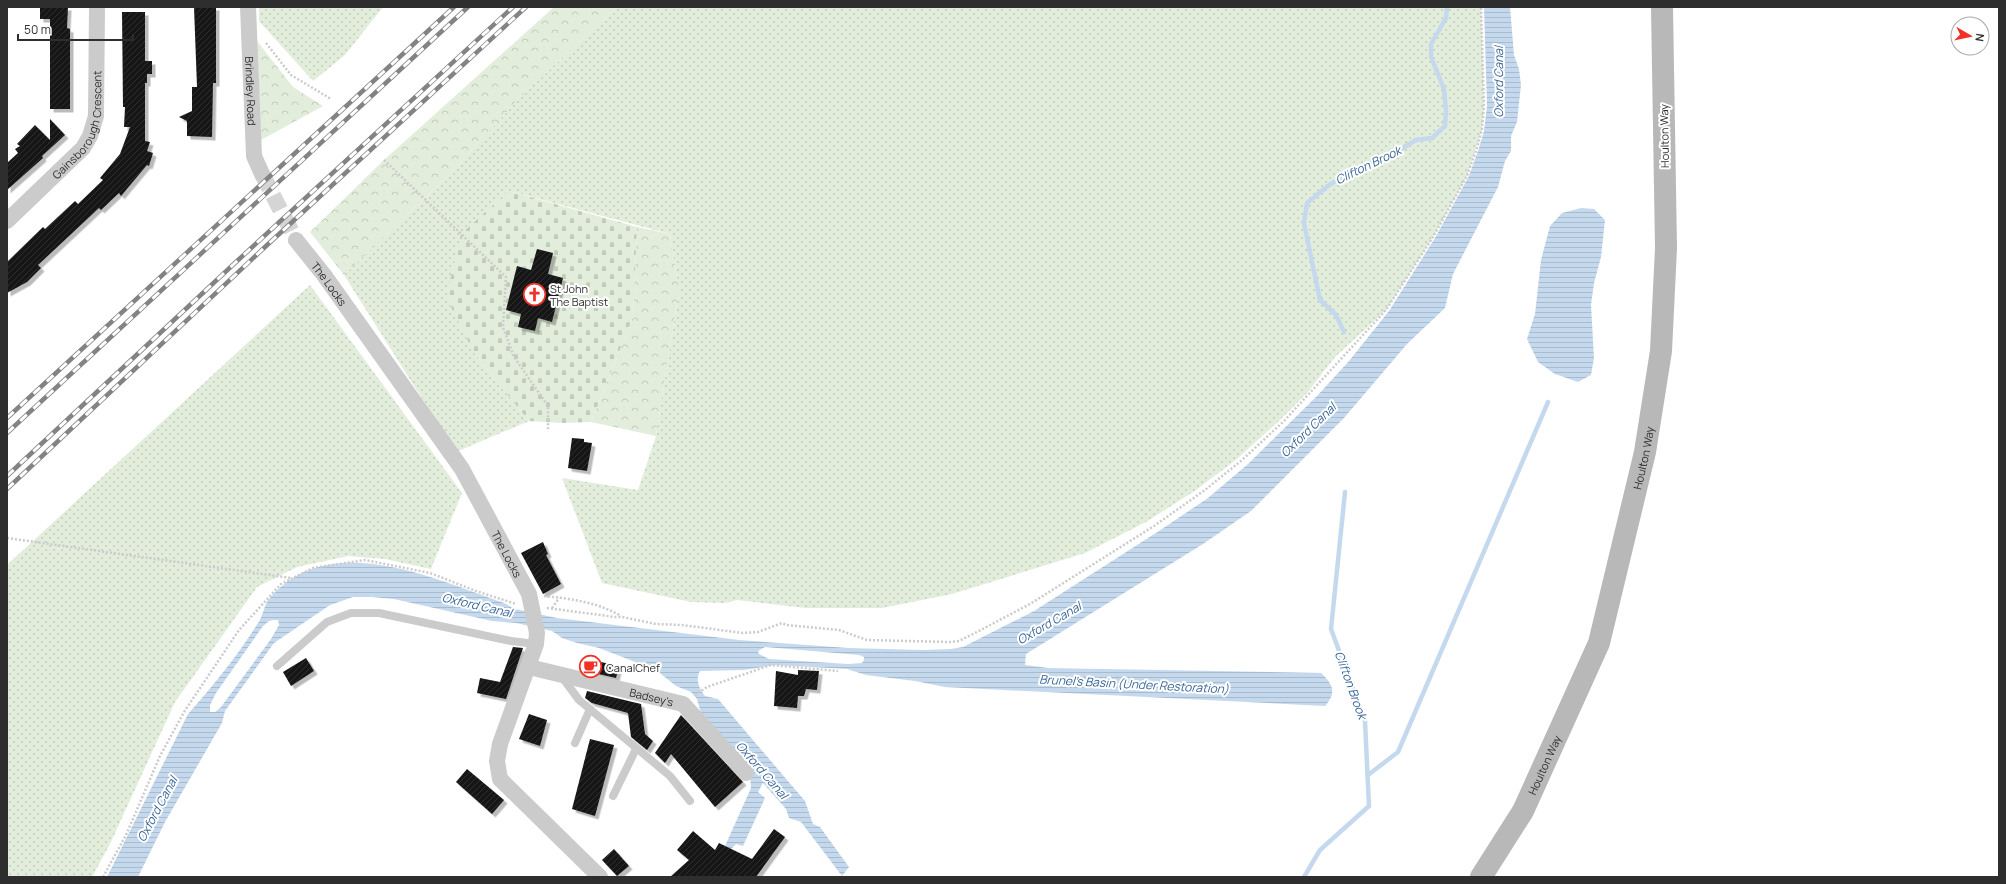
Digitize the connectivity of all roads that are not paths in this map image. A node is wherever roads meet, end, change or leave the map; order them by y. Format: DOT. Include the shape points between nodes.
graph roads {
  1 [pos="96,7"];
  2 [pos="1662,7"];
  3 [pos="248,13"];
  4 [pos="262,174"];
  5 [pos="7,221"];
  6 [pos="296,240"];
  7 [pos="537,638"];
  8 [pos="277,666"];
  9 [pos="529,667"];
  10 [pos="560,675"];
  11 [pos="590,709"];
  12 [pos="575,743"];
  13 [pos="636,749"];
  14 [pos="746,772"];
  15 [pos="613,796"];
  16 [pos="690,801"];
  17 [pos="600,877"];
  18 [pos="1481,877"];
  1 -- 5 [label="street, Gainsborough Crescent" via="96,116 90,136 83,148"];
  2 -- 18 [label="street, Houlton Way" via="1666,248 1661,351 1645,452 1599,643 1523,811"];
  3 -- 4 [label="street, Brindley Road" via="254,156"];
  6 -- 7 [label="street, The Locks" via="324,275 462,469 526,599"];
  7 -- 8 [label="lane" via="510,641 379,613 351,613 327,622"];
  7 -- 9 [label="street, The Locks"];
  9 -- 10 [label="street, Badsey's"];
  9 -- 17 [label="street, The Locks" via="500,744 497,761 500,779"];
  10 -- 11 [label="lane" via="579,700"];
  10 -- 14 [label="street, Badsey's" via="683,704"];
  11 -- 12 [label="lane"];
  11 -- 13 [label="lane"];
  13 -- 15 [label="lane"];
  13 -- 16 [label="lane" via="670,776"];
}
